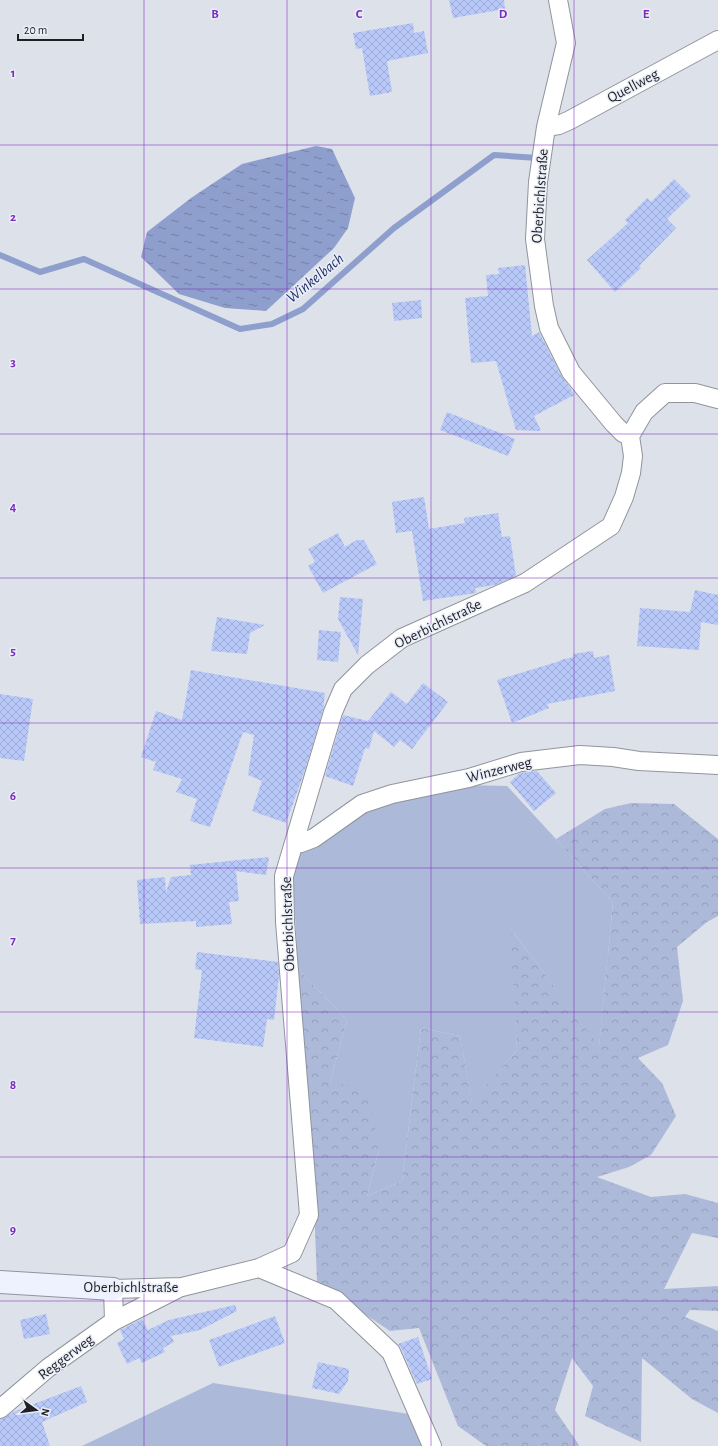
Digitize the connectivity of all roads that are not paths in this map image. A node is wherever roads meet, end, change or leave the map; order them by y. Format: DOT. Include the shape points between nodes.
graph roads {
  1 [pos="558,0"];
  2 [pos="718,40"];
  3 [pos="546,127"];
  4 [pos="718,399"];
  5 [pos="630,436"];
  6 [pos="718,765"];
  7 [pos="294,843"];
  8 [pos="259,1268"];
  9 [pos="0,1282"];
  10 [pos="182,1287"];
  11 [pos="113,1289"];
  12 [pos="114,1321"];
  13 [pos="0,1409"];
  14 [pos="432,1446"];
  1 -- 3 [label="street, Oberbichlstraße" via="566,43"];
  2 -- 3 [label="street, Quellweg" via="570,120"];
  3 -- 5 [label="street, Oberbichlstraße" via="538,182 535,238 549,328 571,372 614,424"];
  4 -- 5 [label="street" via="695,393 665,393 644,412"];
  5 -- 7 [label="street, Oberbichlstraße" via="633,456 631,474 612,526 525,583 402,638 367,664 343,689 333,712"];
  6 -- 7 [label="street, Winzerweg" via="639,762 580,755 521,762 469,778 392,794 362,804 314,838"];
  7 -- 8 [label="street, Oberbichlstraße" via="284,876 284,897 309,1215 292,1253"];
  8 -- 10 [label="street, Oberbichlstraße"];
  8 -- 14 [label="street" via="336,1300 391,1352"];
  9 -- 11 [label="street, Oberbichlstraße"];
  10 -- 11 [label="street, Oberbichlstraße"];
  10 -- 12 [label="street, Reggerweg"];
  11 -- 12 [label="street"];
  12 -- 13 [label="street, Reggerweg" via="48,1368"];
}
